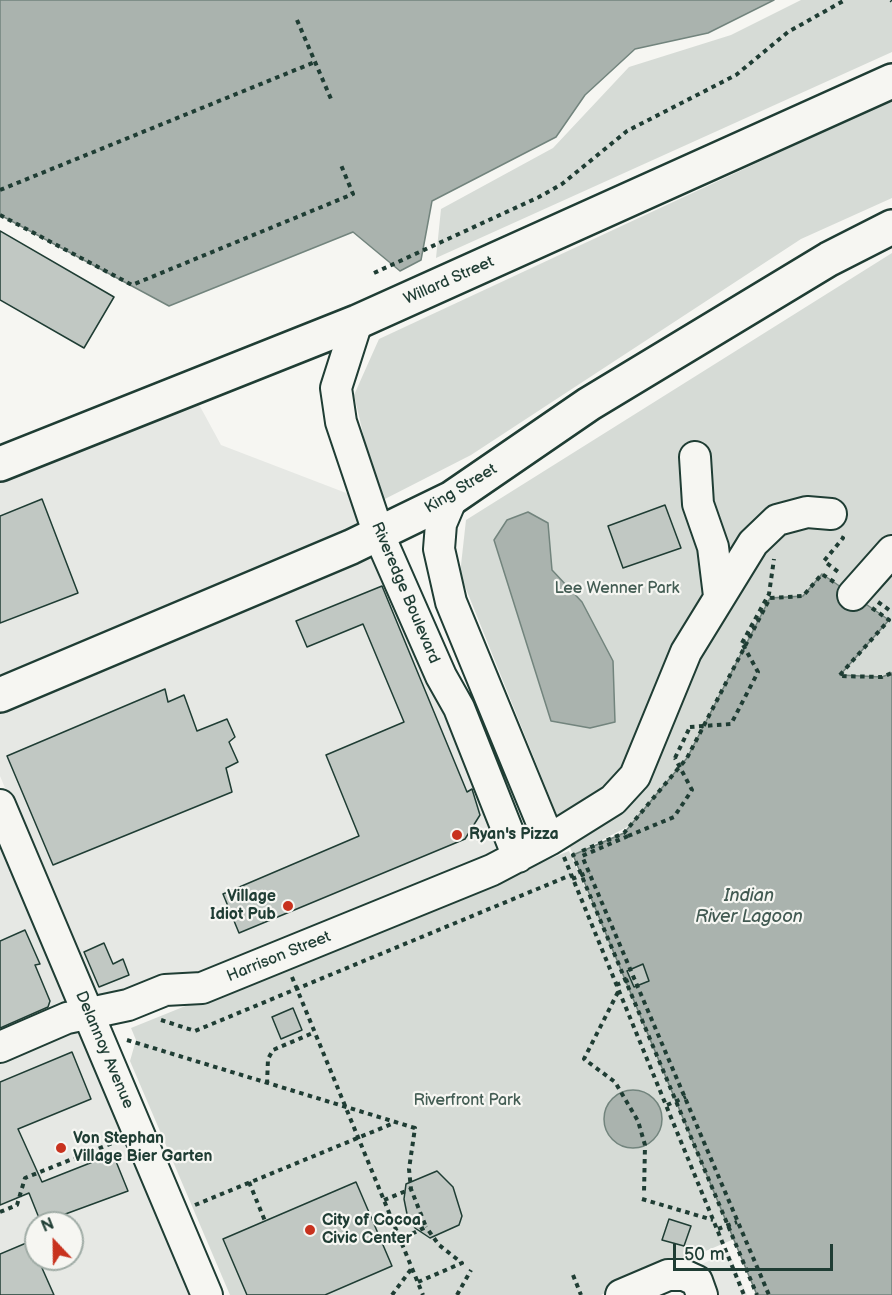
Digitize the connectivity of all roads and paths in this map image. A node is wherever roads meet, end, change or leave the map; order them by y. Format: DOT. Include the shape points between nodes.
graph roads {
  1 [pos="845,0"];
  2 [pos="297,20"];
  3 [pos="315,62"];
  4 [pos="892,81"];
  5 [pos="331,99"];
  6 [pos="341,165"];
  7 [pos="0,190"];
  8 [pos="0,215"];
  9 [pos="892,227"];
  10 [pos="374,273"];
  11 [pos="357,322"];
  12 [pos="695,457"];
  13 [pos="0,464"];
  14 [pos="452,498"];
  15 [pos="833,524"];
  16 [pos="379,535"];
  17 [pos="892,551"];
  18 [pos="775,552"];
  19 [pos="856,591"];
  20 [pos="719,596"];
  21 [pos="892,612"];
  22 [pos="892,673"];
  23 [pos="0,695"];
  24 [pos="2,818"];
  25 [pos="555,845"];
  26 [pos="518,857"];
  27 [pos="589,872"];
  28 [pos="572,877"];
  29 [pos="289,970"];
  30 [pos="634,978"];
  31 [pos="616,985"];
  32 [pos="297,989"];
  33 [pos="619,991"];
  34 [pos="88,1014"];
  35 [pos="155,1018"];
  36 [pos="315,1032"];
  37 [pos="118,1036"];
  38 [pos="0,1047"];
  39 [pos="267,1084"];
  40 [pos="686,1097"];
  41 [pos="667,1105"];
  42 [pos="347,1108"];
  43 [pos="394,1122"];
  44 [pos="138,1132"];
  45 [pos="359,1137"];
  46 [pos="249,1182"];
  47 [pos="411,1189"];
  48 [pos="644,1193"];
  49 [pos="642,1199"];
  50 [pos="384,1200"];
  51 [pos="0,1212"];
  52 [pos="172,1214"];
  53 [pos="713,1220"];
  54 [pos="265,1221"];
  55 [pos="737,1221"];
  56 [pos="426,1227"];
  57 [pos="718,1229"];
  58 [pos="400,1239"];
  59 [pos="412,1268"];
  60 [pos="471,1270"];
  61 [pos="573,1275"];
  62 [pos="418,1282"];
  63 [pos="207,1295"];
  64 [pos="392,1295"];
  65 [pos="423,1295"];
  66 [pos="457,1295"];
  67 [pos="581,1295"];
  68 [pos="621,1295"];
  69 [pos="702,1295"];
  70 [pos="744,1295"];
  71 [pos="757,1295"];
  72 [pos="769,1295"];
  1 -- 10 [label="path" via="788,32 736,75 627,131 539,197"];
  2 -- 3 [label="path"];
  3 -- 5 [label="path"];
  3 -- 7 [label="path"];
  4 -- 11 [label="main road, Willard Street"];
  6 -- 8 [label="path" via="353,195 132,285"];
  9 -- 14 [label="main road, King Street" via="830,259 589,404"];
  11 -- 13 [label="main road, Willard Street"];
  11 -- 16 [label="street, Riveredge Boulevard" via="336,388 341,422"];
  12 -- 20 [label="street" via="698,504 713,547"];
  14 -- 16 [label="main road, King Street"];
  14 -- 25 [label="street" via="441,524 439,549 451,602"];
  15 -- 19 [label="path" via="843,538 824,561"];
  15 -- 20 [label="street, Harrison Street" via="807,512 777,520 753,543"];
  16 -- 23 [label="main road, King Street"];
  16 -- 26 [label="street, Riveredge Boulevard" via="459,708"];
  17 -- 19 [label="street"];
  18 -- 27 [label="path, bridge" via="769,594 742,643 758,672 731,724 690,727 675,758 692,790 674,817 582,856"];
  19 -- 21 [label="path"];
  19 -- 22 [label="path" via="889,620 839,676 882,678"];
  19 -- 71 [label="path" via="822,574 803,596 770,598 687,758 624,833 573,855"];
  20 -- 25 [label="street, Harrison Street" via="686,652 635,776 613,800"];
  24 -- 34 [label="street, Delannoy Avenue"];
  25 -- 26 [label="street, Harrison Street"];
  25 -- 28 [label="path"];
  26 -- 34 [label="street, Harrison Street" via="202,988 165,990 128,1005"];
  27 -- 28 [label="path, bridge"];
  27 -- 30 [label="path"];
  28 -- 31 [label="path"];
  28 -- 32 [label="path"];
  29 -- 32 [label="path"];
  30 -- 31 [label="path, bridge"];
  30 -- 40 [label="path"];
  31 -- 33 [label="path"];
  32 -- 35 [label="path" via="195,1031"];
  32 -- 36 [label="path"];
  33 -- 41 [label="path"];
  33 -- 48 [label="path" via="584,1059 615,1082 638,1121 645,1145"];
  34 -- 38 [label="street, Harrison Street" via="67,1018"];
  34 -- 44 [label="street, Delannoy Avenue"];
  36 -- 39 [label="path" via="273,1050 268,1059"];
  36 -- 42 [label="path"];
  37 -- 39 [label="path"];
  39 -- 42 [label="path"];
  40 -- 41 [label="path, bridge"];
  40 -- 55 [label="path"];
  41 -- 53 [label="path"];
  42 -- 43 [label="path"];
  42 -- 45 [label="path"];
  43 -- 45 [label="path"];
  43 -- 47 [label="path" via="415,1128 409,1169"];
  44 -- 51 [label="path" via="25,1178 17,1205"];
  44 -- 52 [label="street, Delannoy Avenue"];
  45 -- 46 [label="path"];
  45 -- 50 [label="path"];
  46 -- 52 [label="path"];
  46 -- 54 [label="path"];
  47 -- 50 [label="path"];
  47 -- 56 [label="path"];
  49 -- 53 [label="path"];
  50 -- 58 [label="path"];
  52 -- 63 [label="street, Delannoy Avenue"];
  53 -- 57 [label="path"];
  55 -- 57 [label="path, bridge"];
  55 -- 72 [label="path"];
  56 -- 58 [label="path"];
  56 -- 62 [label="path" via="439,1245 462,1263"];
  57 -- 70 [label="path"];
  58 -- 59 [label="path"];
  59 -- 62 [label="path"];
  59 -- 64 [label="path"];
  60 -- 66 [label="path"];
  61 -- 67 [label="path"];
  62 -- 65 [label="path"];
  68 -- 69 [label="street" via="668,1275 684,1275 697,1281"];
}
